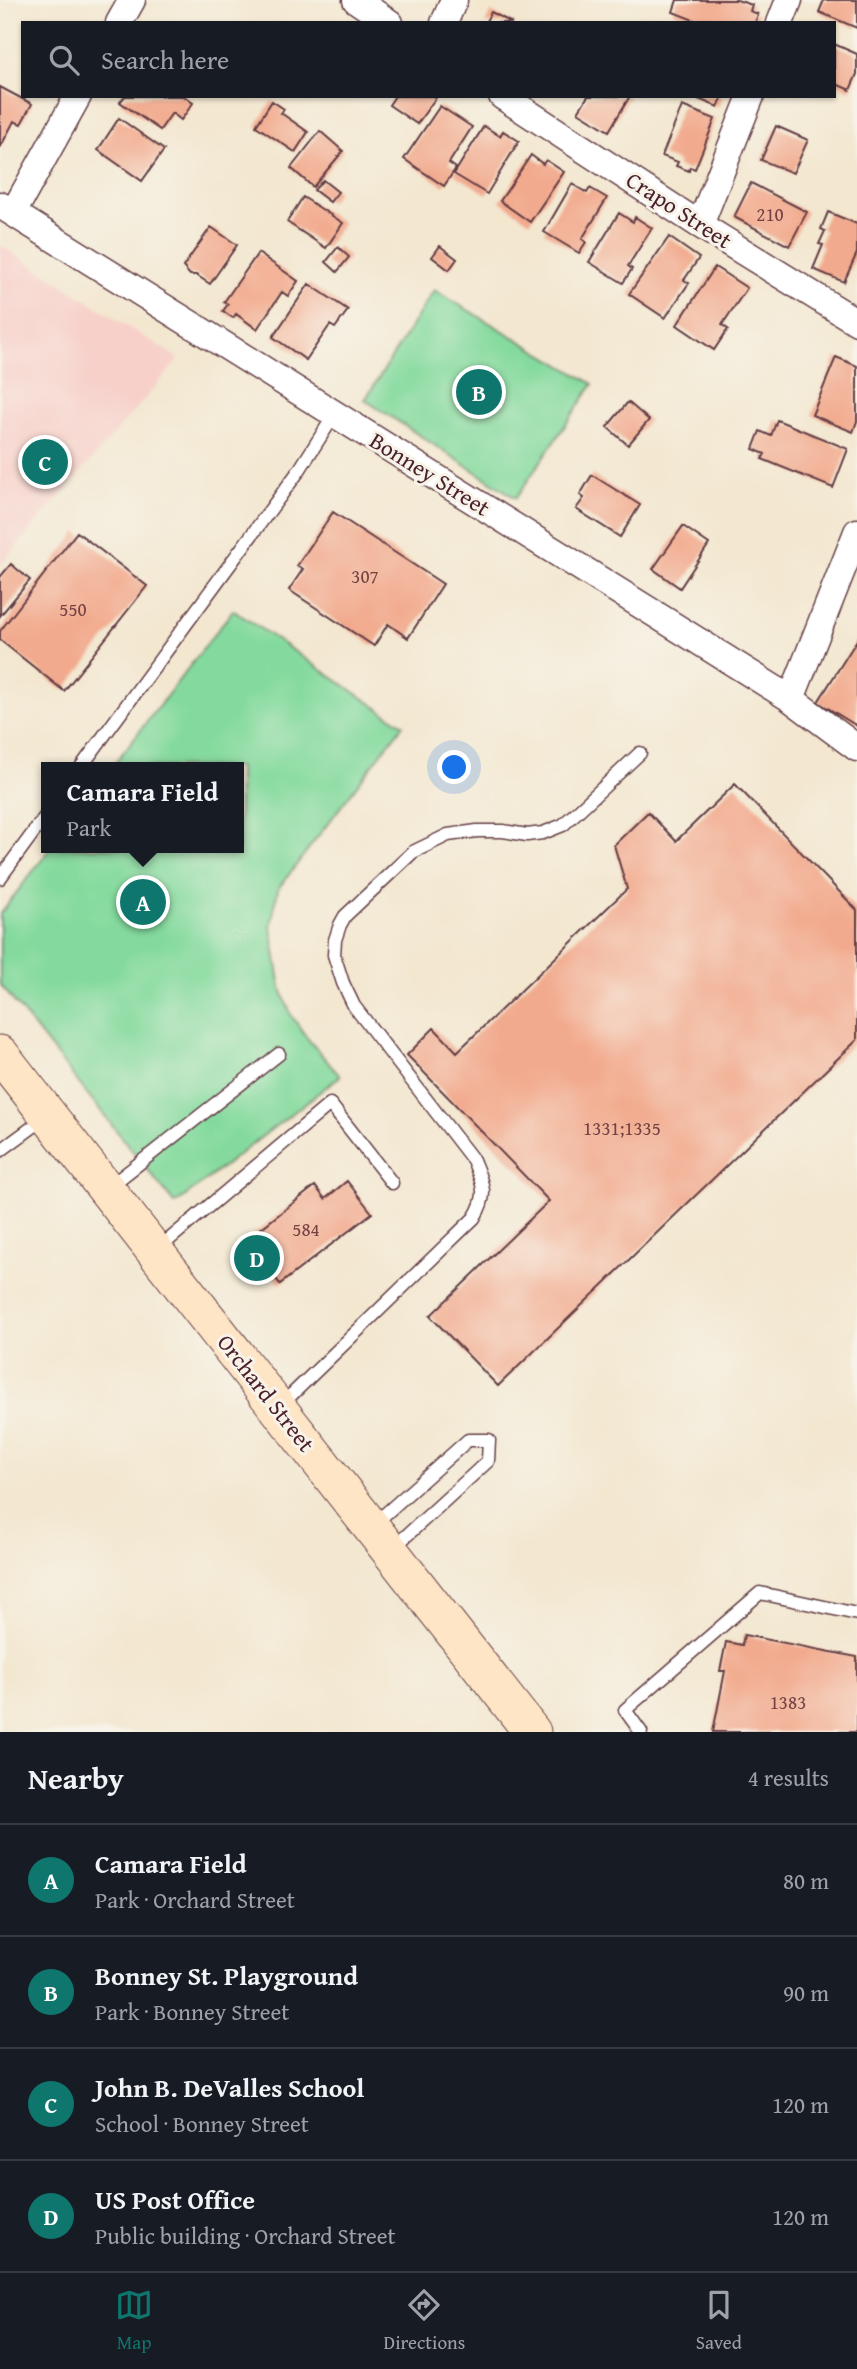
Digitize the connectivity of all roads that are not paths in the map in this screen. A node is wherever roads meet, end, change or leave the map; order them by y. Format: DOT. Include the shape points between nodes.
graph roads {
  1 [pos="132,0"];
  2 [pos="355,0"];
  3 [pos="454,0"];
  4 [pos="789,0"];
  5 [pos="120,21"];
  6 [pos="387,21"];
  7 [pos="445,21"];
  8 [pos="781,21"];
  9 [pos="77,98"];
  10 [pos="505,98"];
  11 [pos="750,98"];
  12 [pos="6,209"];
  13 [pos="700,225"];
  14 [pos="857,322"];
  15 [pos="335,414"];
  16 [pos="857,533"];
  17 [pos="791,699"];
  18 [pos="857,748"];
  19 [pos="640,753"];
  20 [pos="85,762"];
  21 [pos="41,822"];
  22 [pos="0,878"];
  23 [pos="0,1054"];
  24 [pos="279,1054"];
  25 [pos="48,1115"];
  26 [pos="0,1151"];
  27 [pos="392,1182"];
  28 [pos="106,1189"];
  29 [pos="155,1251"];
  30 [pos="278,1408"];
  31 [pos="381,1538"];
  32 [pos="857,1615"];
  33 [pos="532,1732"];
  34 [pos="641,1732"];
  1 -- 5 [label="street"];
  2 -- 6 [label="street"];
  3 -- 7 [label="street"];
  4 -- 8 [label="street"];
  9 -- 12 [label="street"];
  10 -- 13 [label="street, Crapo Street"];
  11 -- 13 [label="street"];
  12 -- 15 [label="street, Bonney Street"];
  13 -- 14 [label="street, Crapo Street"];
  15 -- 17 [label="street, Bonney Street"];
  15 -- 20 [label="lane" via="298,472"];
  16 -- 17 [label="street"];
  17 -- 18 [label="street, Bonney Street"];
  19 -- 30 [label="lane" via="563,825 527,835 477,831 448,835 413,852 345,916 334,955 343,982 355,1006 473,1160 484,1200 474,1218"];
  21 -- 22 [label="lane"];
  23 -- 25 [label="street, Orchard Street"];
  24 -- 28 [label="lane"];
  25 -- 26 [label="lane"];
  25 -- 28 [label="street, Orchard Street"];
  27 -- 29 [label="lane" via="330,1104"];
  28 -- 29 [label="street, Orchard Street"];
  29 -- 30 [label="street, Orchard Street"];
  30 -- 31 [label="street, Orchard Street"];
  31 -- 31 [label="lane" via="488,1461 489,1440 468,1440"];
  31 -- 33 [label="street, Orchard Street"];
  32 -- 34 [label="lane" via="760,1593 625,1710"];
}
